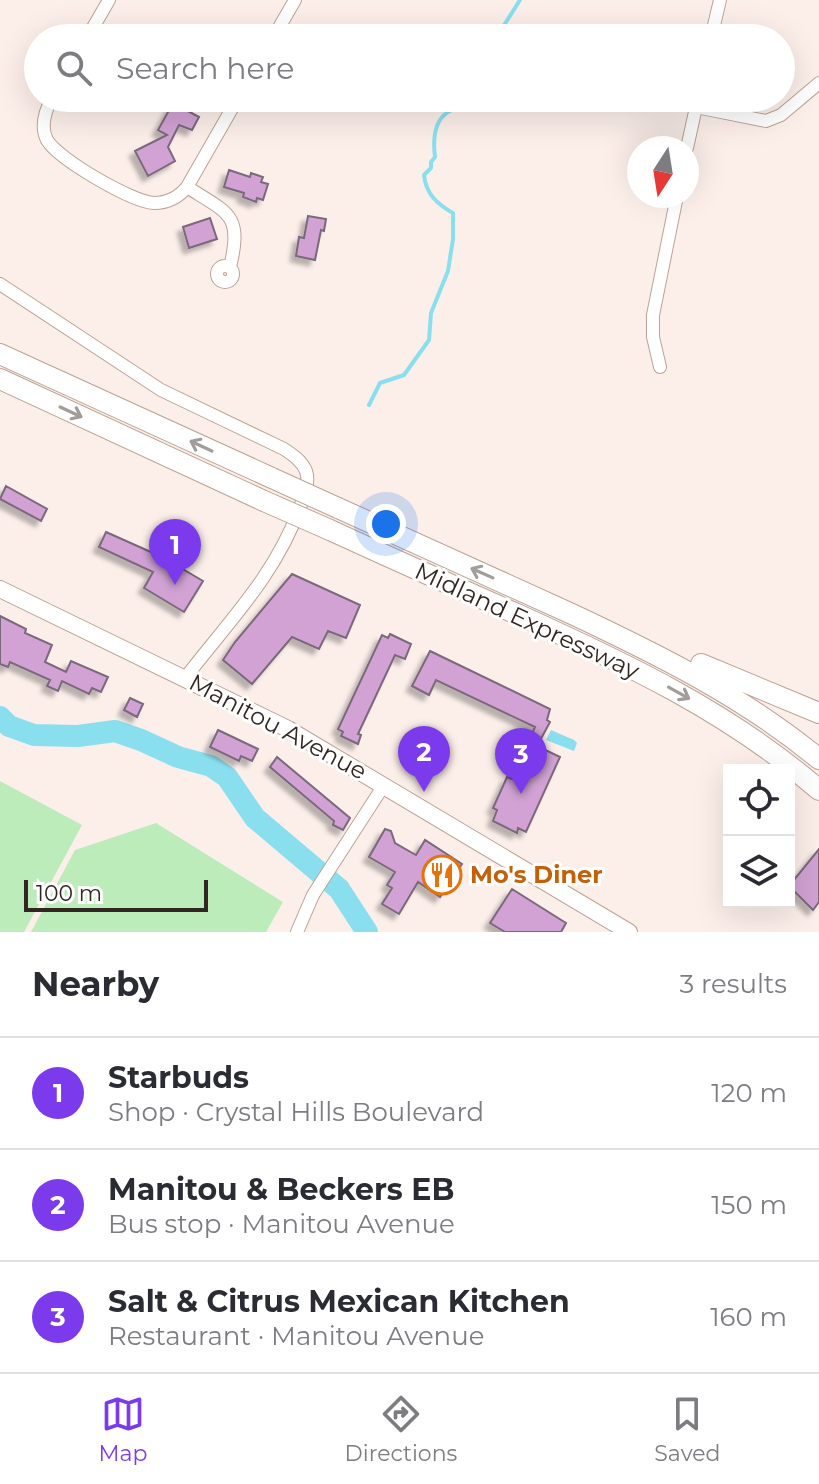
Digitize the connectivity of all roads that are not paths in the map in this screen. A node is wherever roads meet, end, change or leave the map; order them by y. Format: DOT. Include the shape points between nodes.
graph roads {
  1 [pos="109,0"];
  2 [pos="295,0"];
  3 [pos="720,0"];
  4 [pos="95,24"];
  5 [pos="281,24"];
  6 [pos="714,24"];
  7 [pos="819,83"];
  8 [pos="795,103"];
  9 [pos="47,112"];
  10 [pos="230,112"];
  11 [pos="695,112"];
  12 [pos="733,112"];
  13 [pos="785,112"];
  14 [pos="690,136"];
  15 [pos="187,187"];
  16 [pos="675,208"];
  17 [pos="230,267"];
  18 [pos="0,284"];
  19 [pos="0,354"];
  20 [pos="660,367"];
  21 [pos="0,379"];
  22 [pos="0,589"];
  23 [pos="523,591"];
  24 [pos="186,677"];
  25 [pos="819,713"];
  26 [pos="819,759"];
  27 [pos="384,785"];
  28 [pos="819,790"];
  29 [pos="297,932"];
  30 [pos="629,932"];
  1 -- 4 [label="street"];
  2 -- 5 [label="street"];
  3 -- 6 [label="street"];
  7 -- 8 [label="street"];
  9 -- 15 [label="street" via="48,142 61,155 142,201 165,202"];
  10 -- 15 [label="street"];
  11 -- 14 [label="street"];
  12 -- 13 [label="street" via="766,121"];
  15 -- 17 [label="street" via="233,222"];
  16 -- 20 [label="street" via="653,315"];
  18 -- 24 [label="street" via="161,390 284,449 306,471 301,503 276,559 254,595"];
  23 -- 19 [label="highway, Midland Expressway, one-way, bridge"];
  21 -- 28 [label="highway, Midland Expressway, one-way, bridge" via="597,650 741,730"];
  22 -- 24 [label="main road, Manitou Avenue"];
  23 -- 25 [label="highway"];
  23 -- 26 [label="highway, Midland Expressway" via="726,692"];
  24 -- 27 [label="main road, Manitou Avenue"];
  27 -- 29 [label="street" via="313,895"];
  27 -- 30 [label="main road, Manitou Avenue"];
}
